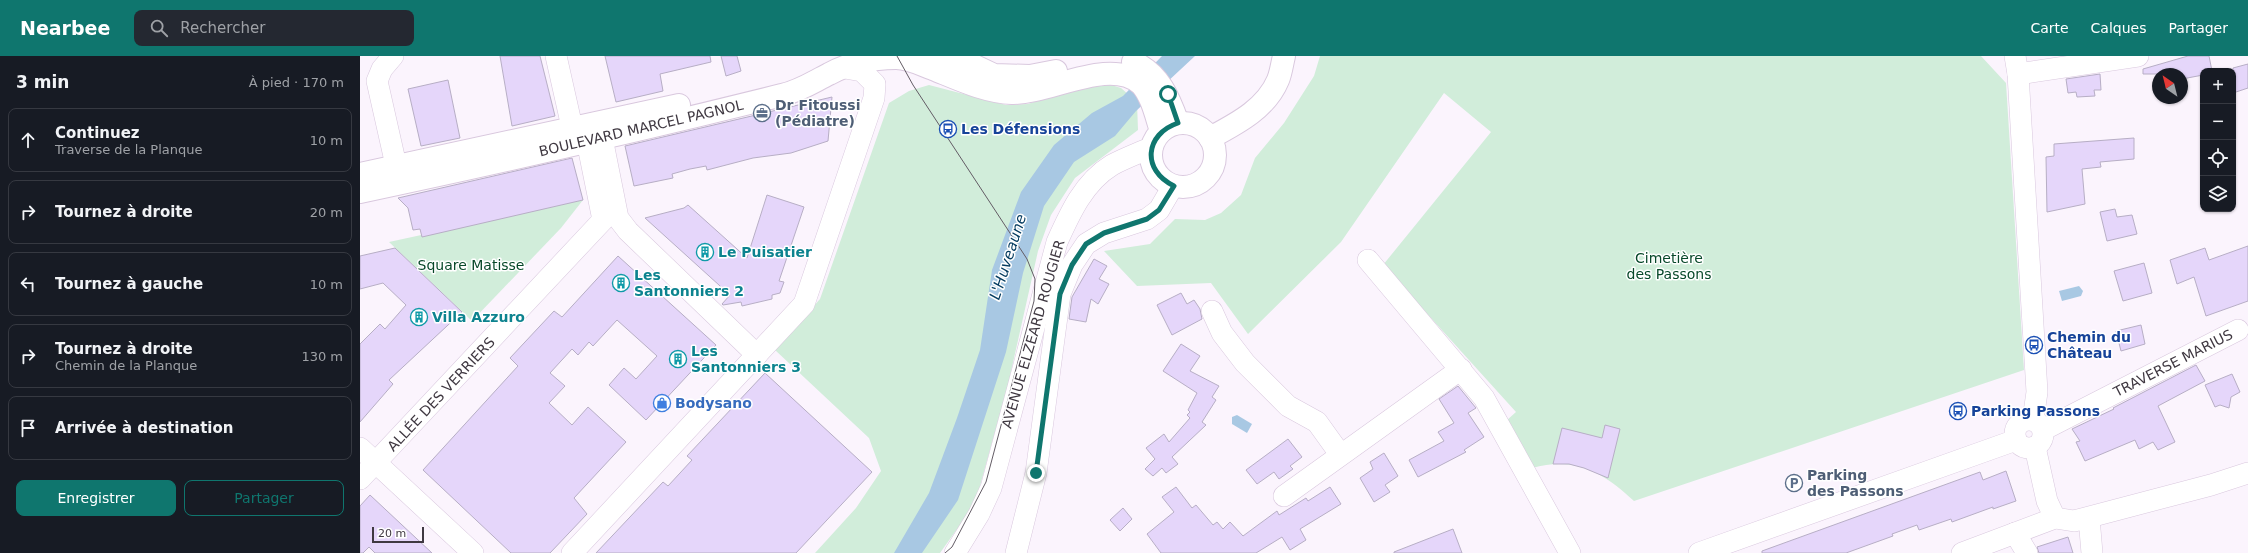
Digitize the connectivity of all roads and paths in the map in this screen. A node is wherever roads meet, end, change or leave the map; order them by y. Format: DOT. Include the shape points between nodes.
graph roads {
  1 [pos="393,56"];
  2 [pos="556,56"];
  3 [pos="939,56"];
  4 [pos="954,56"];
  5 [pos="1284,56"];
  6 [pos="2138,56"];
  7 [pos="903,58"];
  8 [pos="854,60"];
  9 [pos="2016,65"];
  10 [pos="975,66"];
  11 [pos="1118,66"];
  12 [pos="875,91"];
  13 [pos="586,133"];
  14 [pos="1164,134"];
  15 [pos="1210,138"];
  16 [pos="360,174"];
  17 [pos="399,174"];
  18 [pos="1174,186"];
  19 [pos="360,192"];
  20 [pos="611,219"];
  21 [pos="1368,260"];
  22 [pos="1212,311"];
  23 [pos="2238,330"];
  24 [pos="758,355"];
  25 [pos="1461,369"];
  26 [pos="2037,433"];
  27 [pos="360,448"];
  28 [pos="1340,454"];
  29 [pos="375,463"];
  30 [pos="2248,473"];
  31 [pos="360,479"];
  32 [pos="1284,496"];
  33 [pos="2055,518"];
  34 [pos="2089,518"];
  35 [pos="2015,533"];
  36 [pos="473,553"];
  37 [pos="572,553"];
  38 [pos="955,553"];
  39 [pos="1016,553"];
  40 [pos="1570,553"];
  41 [pos="1699,553"];
  42 [pos="1962,553"];
  43 [pos="2027,553"];
  44 [pos="2092,553"];
  1 -- 17 [label="street" via="382,69 377,81"];
  2 -- 13 [label="street"];
  3 -- 10 [label="street"];
  4 -- 10 [label="main road"];
  5 -- 15 [label="main road" via="1278,81 1264,102 1243,120"];
  6 -- 9 [label="street"];
  7 -- 8 [label="main road, BOULEVARD MARCEL PAGNOL"];
  7 -- 11 [label="main road" via="991,90 1013,93 1034,90"];
  7 -- 12 [label="street"];
  8 -- 12 [label="street"];
  8 -- 13 [label="main road, BOULEVARD MARCEL PAGNOL"];
  9 -- 26 [label="street" via="2037,392"];
  10 -- 11 [label="main road" via="994,75 1014,77 1056,71 1104,58"];
  11 -- 14 [label="main road" via="1160,100"];
  12 -- 24 [label="street" via="804,304"];
  13 -- 17 [label="main road, BOULEVARD MARCEL PAGNOL"];
  13 -- 20 [label="street"];
  14 -- 15 [label="main road" via="1197,126"];
  14 -- 18 [label="main road" via="1153,166 1165,181"];
  14 -- 38 [label="street, AVENUE ELZEARD ROUGIER" via="1112,166 1093,181 1080,196 1068,218 1057,242 991,488 979,514"];
  15 -- 18 [label="main road" via="1215,148 1212,170 1196,185"];
  16 -- 17 [label="main road, BOULEVARD MARCEL PAGNOL"];
  17 -- 19 [label="main road, BOULEVARD MARCEL PAGNOL"];
  18 -- 39 [label="street" via="1159,210 1147,219 1104,233 1086,244 1072,265 1060,294 1036,473"];
  20 -- 24 [label="street" via="628,231"];
  20 -- 29 [label="street, ALLÉE DES VERRIERS"];
  21 -- 25 [label="street"];
  22 -- 28 [label="street" via="1222,333 1245,362 1288,406 1317,422"];
  23 -- 26 [label="street, TRAVERSE MARIUS"];
  24 -- 37 [label="street"];
  25 -- 28 [label="street" via="1382,427"];
  25 -- 40 [label="street" via="1484,398"];
  26 -- 33 [label="street" via="2047,501"];
  26 -- 41 [label="street" via="2026,448 2016,440"];
  27 -- 29 [label="street"];
  28 -- 32 [label="street"];
  29 -- 31 [label="street, ALLÉE DES VERRIERS"];
  29 -- 36 [label="street"];
  30 -- 34 [label="street"];
  33 -- 34 [label="street" via="2074,521"];
  33 -- 35 [label="street"];
  34 -- 44 [label="street"];
  35 -- 42 [label="street"];
  35 -- 43 [label="street"];
}
